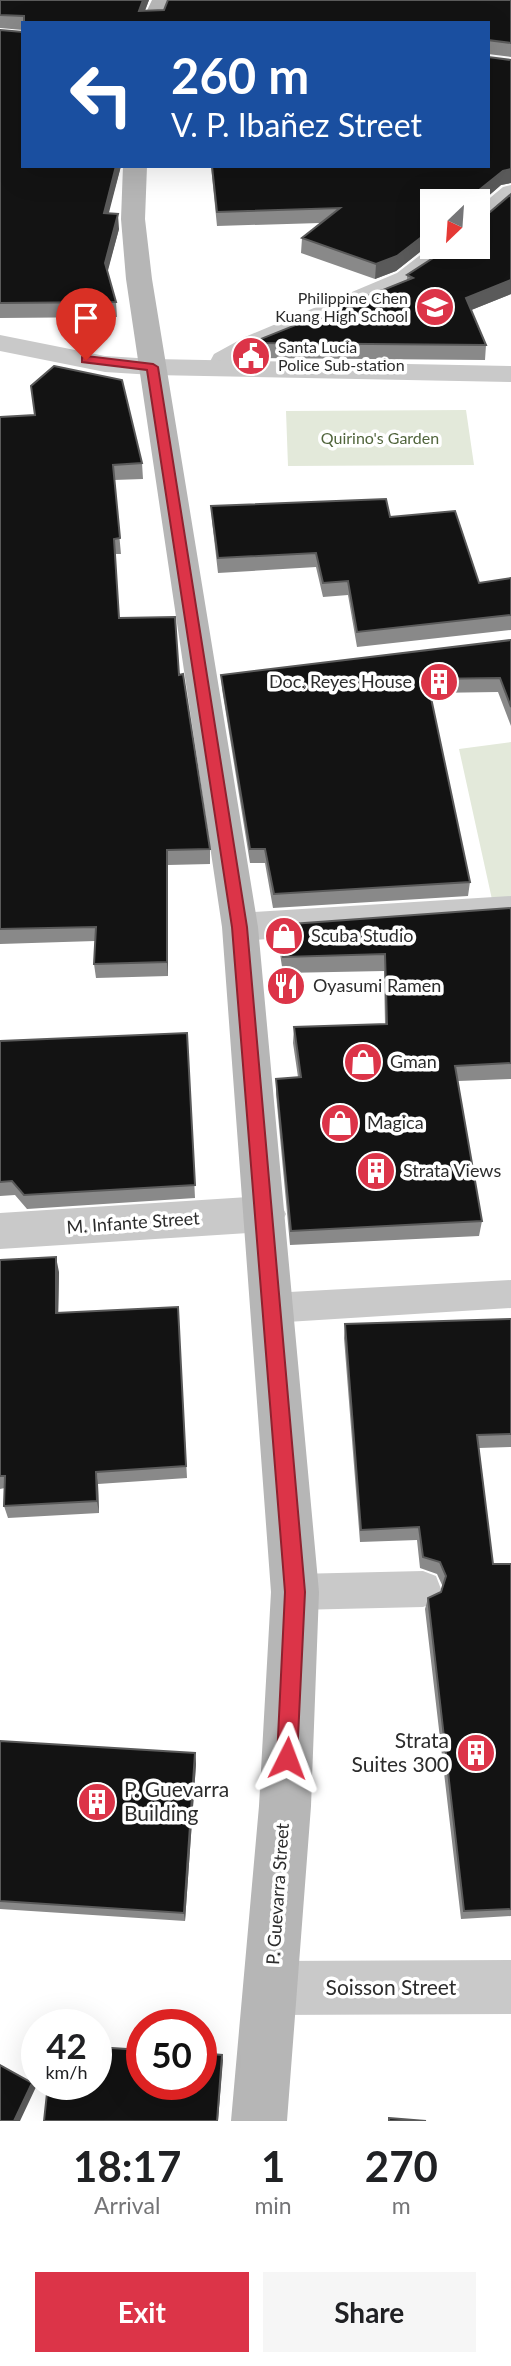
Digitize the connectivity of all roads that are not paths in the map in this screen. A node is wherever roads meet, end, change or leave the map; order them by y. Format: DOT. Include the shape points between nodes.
graph roads {
  1 [pos="162,0"];
  2 [pos="152,21"];
  3 [pos="135,168"];
  4 [pos="511,192"];
  5 [pos="490,210"];
  6 [pos="431,259"];
  7 [pos="0,343"];
  8 [pos="153,367"];
  9 [pos="219,369"];
  10 [pos="511,374"];
  11 [pos="511,909"];
  12 [pos="240,927"];
  13 [pos="265,1214"];
  14 [pos="0,1231"];
  15 [pos="511,1294"];
  16 [pos="271,1308"];
  17 [pos="423,1589"];
  18 [pos="295,1592"];
  19 [pos="511,1987"];
  20 [pos="271,1988"];
  21 [pos="259,2121"];
  1 -- 2 [label="main road"];
  3 -- 8 [label="main road, P. Guevarra Street" via="133,222"];
  4 -- 5 [label="street"];
  6 -- 9 [label="street" via="406,278 234,352"];
  7 -- 8 [label="street" via="105,364"];
  8 -- 9 [label="street"];
  8 -- 12 [label="main road, P. Guevarra Street" via="214,677"];
  9 -- 10 [label="street"];
  11 -- 12 [label="street"];
  12 -- 13 [label="main road, P. Guevarra Street" via="267,1107"];
  13 -- 14 [label="street, M. Infante Street"];
  13 -- 16 [label="main road, P. Guevarra Street"];
  15 -- 16 [label="lane"];
  16 -- 18 [label="main road, P. Guevarra Street"];
  17 -- 18 [label="lane"];
  18 -- 20 [label="main road, P. Guevarra Street"];
  19 -- 20 [label="street, Soisson Street"];
  20 -- 21 [label="main road, P. Guevarra Street"];
}
